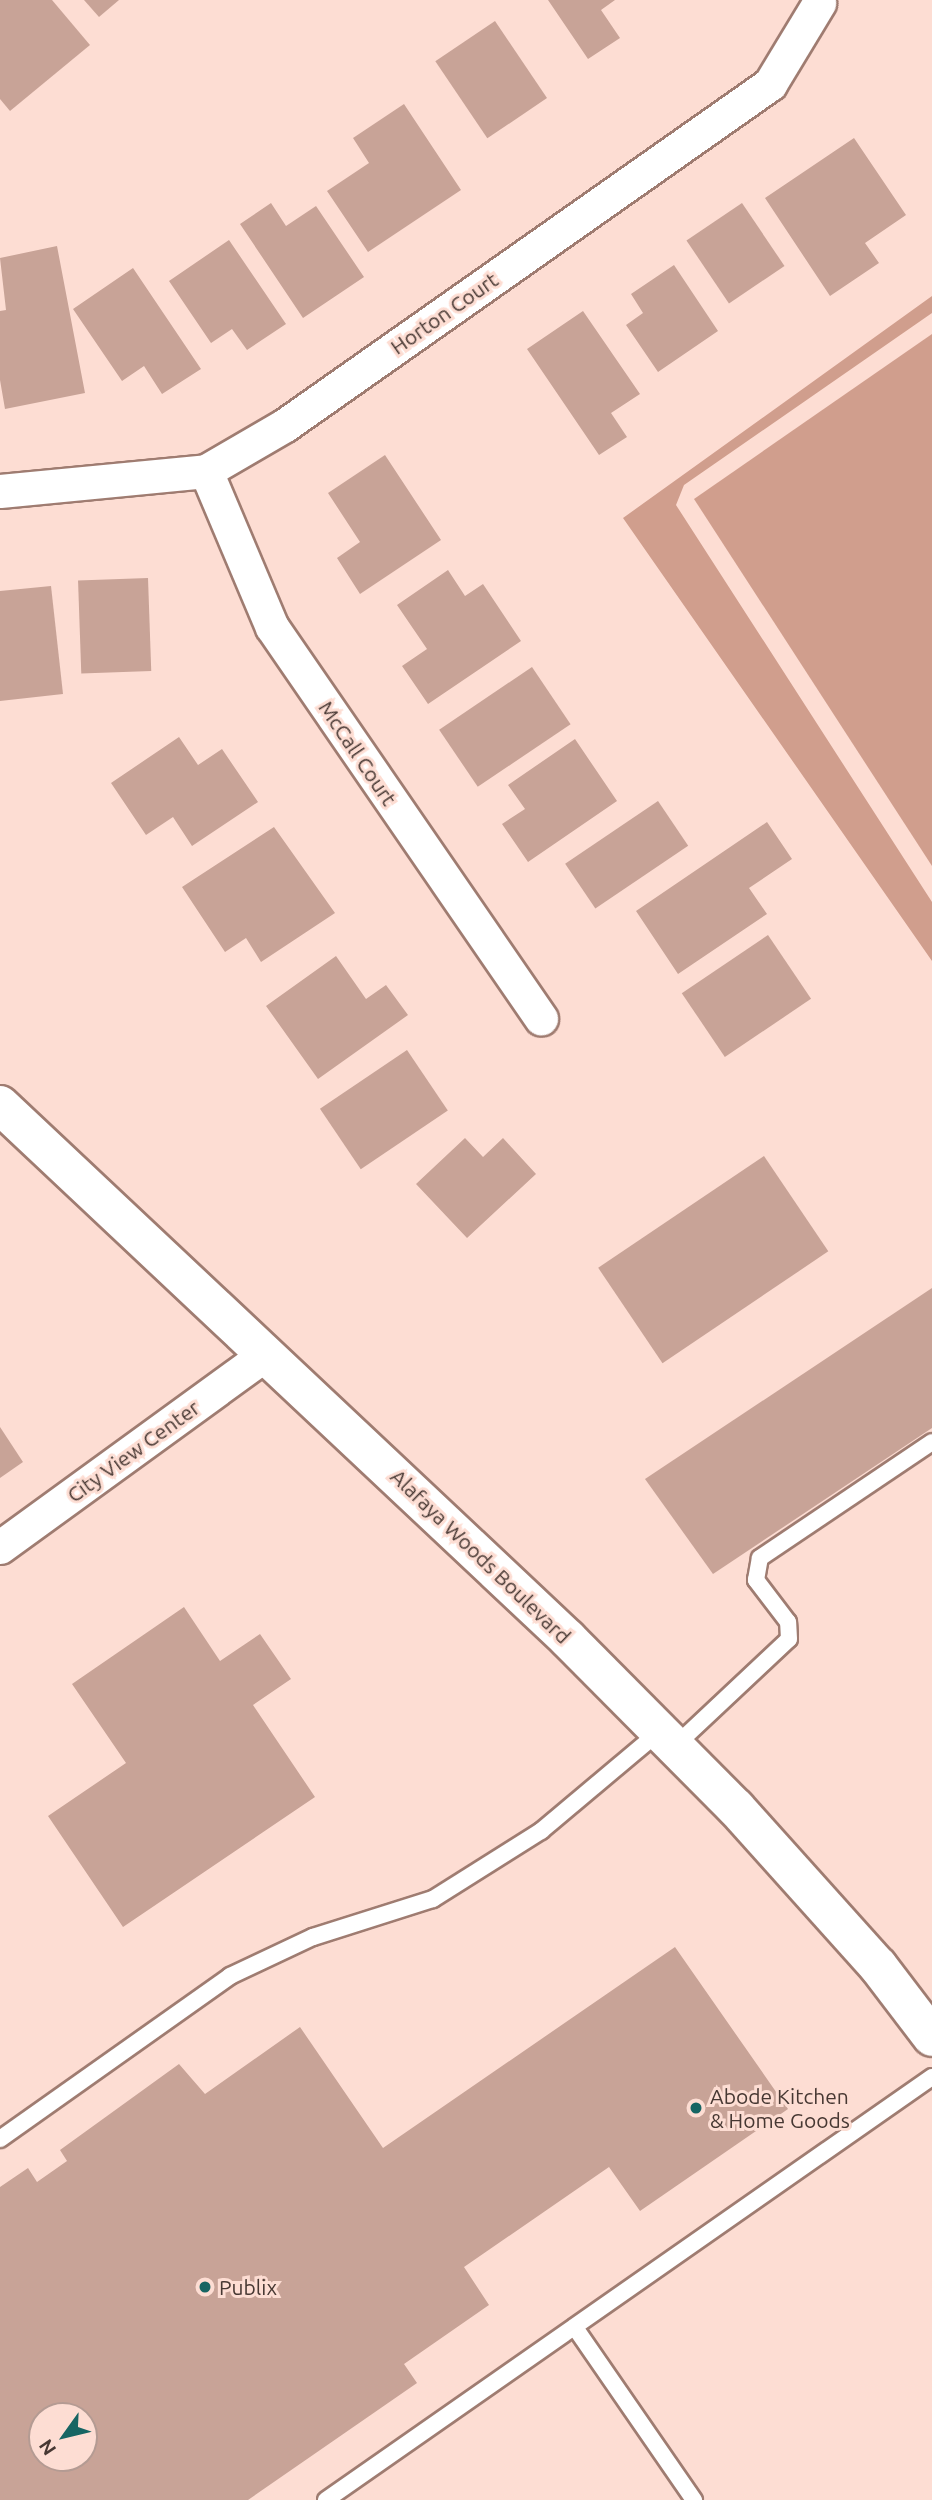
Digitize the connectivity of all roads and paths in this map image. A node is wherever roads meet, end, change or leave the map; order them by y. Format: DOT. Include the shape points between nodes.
graph roads {
  1 [pos="819,3"];
  2 [pos="206,471"];
  3 [pos="0,491"];
  4 [pos="541,1019"];
  5 [pos="0,1105"];
  6 [pos="266,1354"];
  7 [pos="932,1443"];
  8 [pos="0,1547"];
  9 [pos="667,1739"];
  10 [pos="932,2037"];
  11 [pos="932,2077"];
  12 [pos="0,2138"];
  13 [pos="576,2329"];
  14 [pos="326,2500"];
  15 [pos="694,2500"];
  1 -- 2 [label="street, Horton Court" via="770,84 285,425"];
  2 -- 3 [label="street, Horton Court"];
  2 -- 4 [label="street, McCall Court" via="272,627"];
  5 -- 6 [label="street, Alafaya Woods Boulevard"];
  6 -- 8 [label="street, City View Center"];
  6 -- 9 [label="street, Alafaya Woods Boulevard"];
  7 -- 9 [label="lane" via="760,1558 757,1580 788,1622 789,1639"];
  9 -- 10 [label="street, Alafaya Woods Boulevard" via="869,1956"];
  9 -- 12 [label="lane" via="541,1831 433,1899 313,1937 230,1976"];
  11 -- 13 [label="lane"];
  13 -- 14 [label="lane"];
  13 -- 15 [label="lane"];
}
